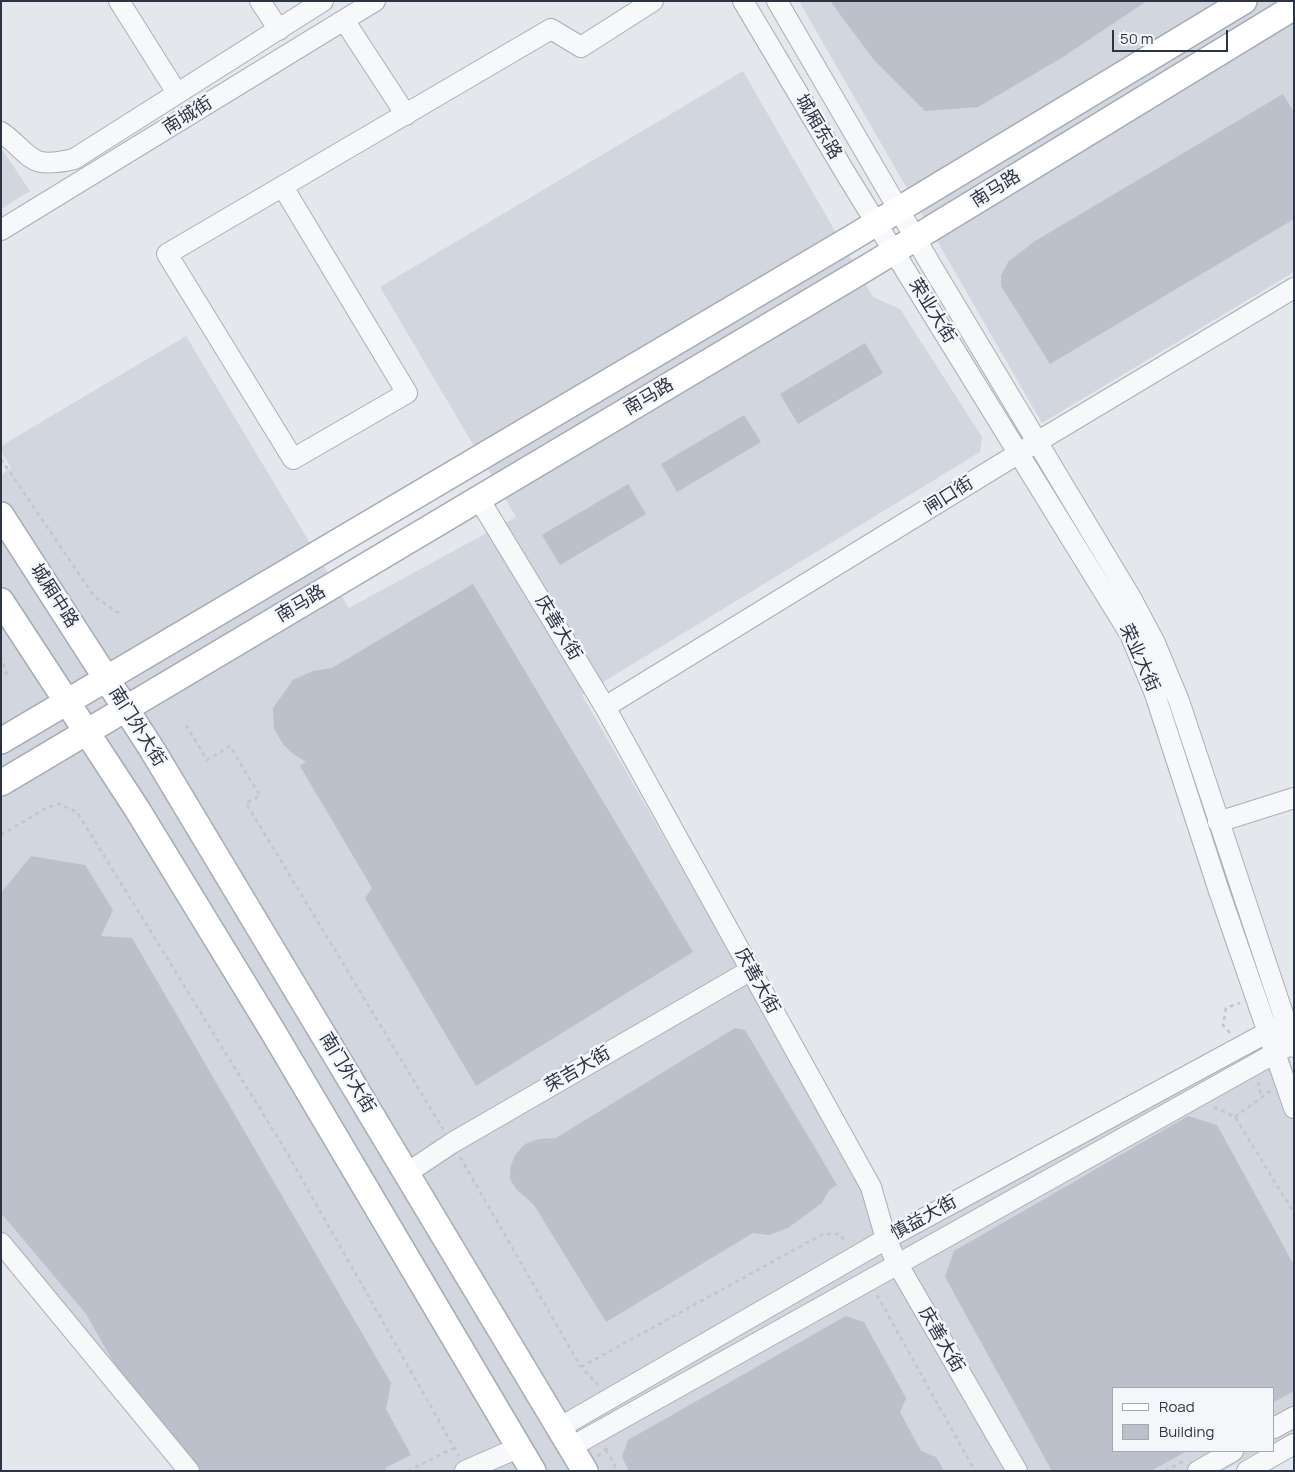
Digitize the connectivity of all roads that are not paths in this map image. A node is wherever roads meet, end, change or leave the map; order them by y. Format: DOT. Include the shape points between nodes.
graph roads {
  1 [pos="119,1"];
  2 [pos="260,1"];
  3 [pos="323,1"];
  4 [pos="374,1"];
  5 [pos="652,1"];
  6 [pos="743,1"];
  7 [pos="777,1"];
  8 [pos="1244,1"];
  9 [pos="1294,6"];
  10 [pos="344,20"];
  11 [pos="279,30"];
  12 [pos="177,94"];
  13 [pos="406,115"];
  14 [pos="1,132"];
  15 [pos="283,187"];
  16 [pos="898,210"];
  17 [pos="876,223"];
  18 [pos="1,230"];
  19 [pos="916,238"];
  20 [pos="894,251"];
  21 [pos="1294,288"];
  22 [pos="1028,447"];
  23 [pos="479,499"];
  24 [pos="1,515"];
  25 [pos="1,601"];
  26 [pos="106,677"];
  27 [pos="67,701"];
  28 [pos="605,707"];
  29 [pos="126,708"];
  30 [pos="87,731"];
  31 [pos="1,740"];
  32 [pos="1,783"];
  33 [pos="1294,798"];
  34 [pos="1218,822"];
  35 [pos="751,970"];
  36 [pos="1290,1020"];
  37 [pos="1267,1032"];
  38 [pos="1293,1044"];
  39 [pos="1275,1053"];
  40 [pos="1294,1108"];
  41 [pos="407,1174"];
  42 [pos="886,1239"];
  43 [pos="1,1243"];
  44 [pos="897,1263"];
  45 [pos="1294,1417"];
  46 [pos="1275,1427"];
  47 [pos="565,1438"];
  48 [pos="1294,1444"];
  49 [pos="1231,1452"];
  50 [pos="524,1463"];
  51 [pos="466,1470"];
  52 [pos="189,1471"];
  53 [pos="585,1471"];
  54 [pos="1017,1471"];
  55 [pos="1198,1471"];
  56 [pos="1247,1471"];
  1 -- 12 [label="street"];
  2 -- 11 [label="street"];
  3 -- 11 [label="street, 南城街"];
  4 -- 10 [label="street, 南城街"];
  5 -- 13 [label="street" via="581,47 551,29"];
  6 -- 17 [label="street, 城厢东路"];
  7 -- 16 [label="street, 城厢东路"];
  8 -- 16 [label="main road, 南马路"];
  9 -- 19 [label="main road, 南马路"];
  10 -- 13 [label="street"];
  10 -- 18 [label="street, 南城街"];
  11 -- 12 [label="street, 南城街"];
  12 -- 14 [label="street, 南城街" via="74,159 45,163 30,159"];
  13 -- 15 [label="street"];
  15 -- 15 [label="street" via="407,393 293,460 167,254"];
  16 -- 17 [label="main road, 南马路"];
  16 -- 19 [label="street, 城厢东路"];
  17 -- 20 [label="street, 城厢东路"];
  17 -- 26 [label="main road, 南马路"];
  19 -- 20 [label="main road, 南马路"];
  19 -- 22 [label="street, 荣业大街"];
  20 -- 22 [label="street, 荣业大街"];
  20 -- 23 [label="main road, 南马路"];
  21 -- 22 [label="street, 闸口街"];
  22 -- 28 [label="street, 闸口街"];
  22 -- 34 [label="street, 荣业大街" via="1131,598 1155,643 1179,701"];
  22 -- 37 [label="street, 荣业大街" via="1134,641 1155,694"];
  23 -- 28 [label="street, 庆善大街"];
  23 -- 29 [label="main road, 南马路"];
  24 -- 26 [label="main road, 城厢中路"];
  25 -- 27 [label="main road"];
  26 -- 27 [label="main road, 南马路"];
  26 -- 29 [label="main road, 南门外大街"];
  27 -- 30 [label="main road"];
  27 -- 31 [label="main road, 南马路"];
  28 -- 35 [label="street, 庆善大街"];
  29 -- 30 [label="main road, 南马路"];
  29 -- 41 [label="main road, 南门外大街"];
  30 -- 32 [label="main road, 南马路"];
  30 -- 50 [label="main road" via="262,1013"];
  33 -- 34 [label="street"];
  34 -- 36 [label="street, 荣业大街"];
  35 -- 41 [label="street, 荣吉大街" via="452,1143"];
  35 -- 42 [label="street, 庆善大街" via="871,1187"];
  36 -- 37 [label="street, 慎益大街"];
  36 -- 38 [label="street, 荣业大街"];
  37 -- 39 [label="street, 荣业大街"];
  37 -- 42 [label="street, 慎益大街"];
  38 -- 39 [label="street, 慎益大街"];
  39 -- 40 [label="street, 荣业大街"];
  39 -- 44 [label="street, 慎益大街"];
  41 -- 47 [label="main road, 南门外大街"];
  42 -- 44 [label="street, 庆善大街"];
  42 -- 47 [label="street, 慎益大街"];
  43 -- 52 [label="street"];
  44 -- 47 [label="street, 慎益大街"];
  44 -- 54 [label="street, 庆善大街"];
  45 -- 46 [label="street"];
  47 -- 53 [label="main road, 南门外大街"];
  48 -- 56 [label="street"];
  49 -- 55 [label="street"];
  50 -- 51 [label="street"];
}
